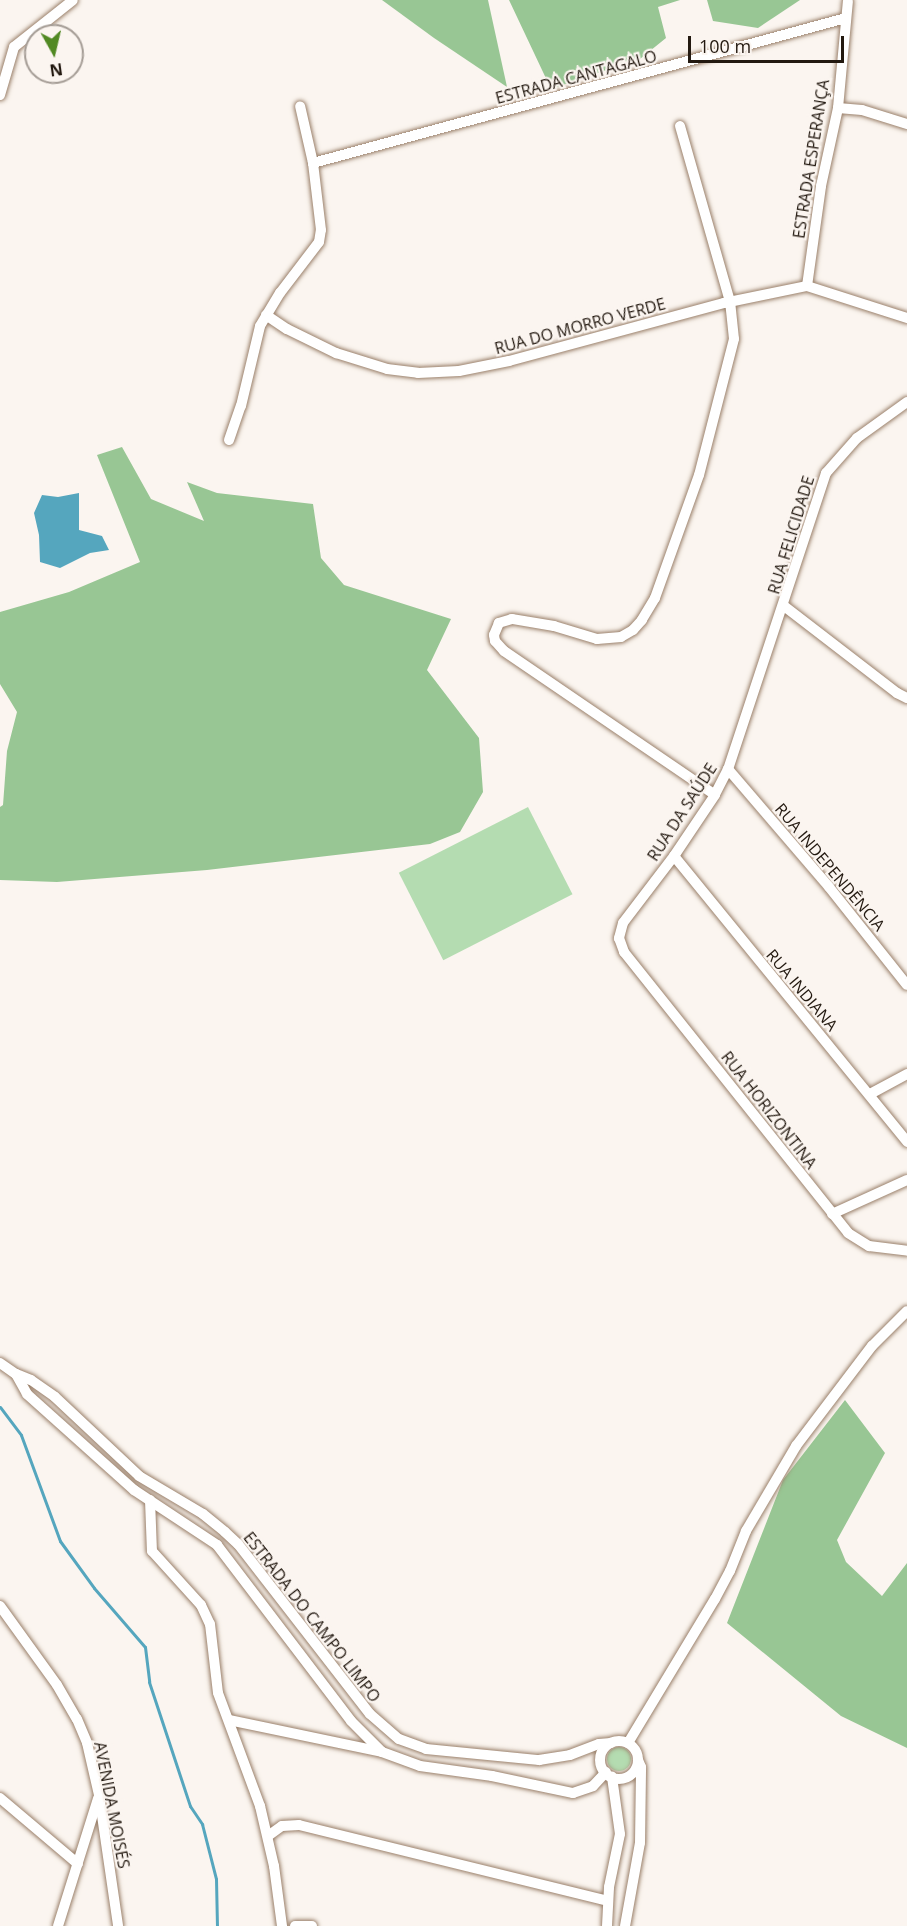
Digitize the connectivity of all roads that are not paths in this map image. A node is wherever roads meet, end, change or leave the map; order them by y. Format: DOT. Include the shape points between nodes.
graph roads {
  1 [pos="73,0"];
  2 [pos="848,1"];
  3 [pos="846,18"];
  4 [pos="0,95"];
  5 [pos="300,106"];
  6 [pos="837,108"];
  7 [pos="907,124"];
  8 [pos="681,126"];
  9 [pos="313,163"];
  10 [pos="807,286"];
  11 [pos="730,302"];
  12 [pos="266,315"];
  13 [pos="907,318"];
  14 [pos="907,402"];
  15 [pos="229,440"];
  16 [pos="784,606"];
  17 [pos="907,698"];
  18 [pos="728,769"];
  19 [pos="715,795"];
  20 [pos="674,856"];
  21 [pos="627,957"];
  22 [pos="907,986"];
  23 [pos="907,1074"];
  24 [pos="870,1094"];
  25 [pos="907,1142"];
  26 [pos="907,1180"];
  27 [pos="832,1214"];
  28 [pos="907,1251"];
  29 [pos="907,1311"];
  30 [pos="0,1364"];
  31 [pos="16,1374"];
  32 [pos="150,1500"];
  33 [pos="0,1606"];
  34 [pos="228,1720"];
  35 [pos="611,1743"];
  36 [pos="628,1743"];
  37 [pos="382,1752"];
  38 [pos="638,1760"];
  39 [pos="609,1774"];
  40 [pos="99,1795"];
  41 [pos="0,1798"];
  42 [pos="268,1836"];
  43 [pos="78,1864"];
  44 [pos="608,1901"];
  45 [pos="58,1926"];
  46 [pos="118,1926"];
  47 [pos="282,1926"];
  48 [pos="295,1926"];
  49 [pos="312,1926"];
  50 [pos="607,1926"];
  51 [pos="625,1926"];
  1 -- 4 [label="street" via="14,47"];
  2 -- 3 [label="street, ESTRADA ESPERANÇA"];
  3 -- 6 [label="street, ESTRADA ESPERANÇA"];
  3 -- 9 [label="street, ESTRADA CANTAGALO"];
  5 -- 9 [label="street"];
  6 -- 7 [label="street" via="862,110"];
  6 -- 10 [label="street, ESTRADA ESPERANÇA"];
  8 -- 11 [label="street"];
  9 -- 12 [label="street" via="319,242"];
  10 -- 11 [label="street, RUA DO MORRO VERDE"];
  10 -- 13 [label="street, RUA DO MORRO VERDE"];
  11 -- 12 [label="street, RUA DO MORRO VERDE" via="509,361 440,373 387,369 336,353 287,330"];
  11 -- 19 [label="street" via="734,339 699,475 655,598 642,620 633,630 609,640 512,619 499,623 494,635 504,651"];
  12 -- 15 [label="street" via="255,340 241,406"];
  14 -- 16 [label="street, RUA FELICIDADE" via="857,438 826,473"];
  16 -- 17 [label="street"];
  16 -- 18 [label="street, RUA DA SAÚDE"];
  18 -- 19 [label="street, RUA DA SAÚDE"];
  18 -- 22 [label="street, RUA INDEPENDÊNCIA"];
  19 -- 20 [label="street, RUA DA SAÚDE"];
  20 -- 21 [label="street, RUA DA SAÚDE" via="623,923 619,938"];
  20 -- 24 [label="street, RUA INDIANA"];
  21 -- 27 [label="street, RUA HORIZONTINA"];
  23 -- 24 [label="street"];
  24 -- 25 [label="street, RUA INDIANA"];
  26 -- 27 [label="street"];
  27 -- 28 [label="street, RUA HORIZONTINA" via="860,1241"];
  29 -- 36 [label="street" via="872,1346 796,1446 746,1531 715,1599"];
  30 -- 31 [label="street, ESTRADA DO CAMPO LIMPO"];
  31 -- 32 [label="street" via="27,1394"];
  31 -- 35 [label="street, ESTRADA DO CAMPO LIMPO" via="55,1397 139,1476 203,1514 238,1544 370,1714 399,1739 426,1749 539,1760"];
  32 -- 34 [label="street" via="153,1551 208,1617 217,1688"];
  32 -- 37 [label="street" via="217,1545 351,1721"];
  33 -- 40 [label="street, AVENIDA MOISÉS" via="77,1719"];
  34 -- 37 [label="street"];
  34 -- 42 [label="street" via="251,1776"];
  35 -- 36 [label="street"];
  35 -- 39 [label="street" via="601,1758"];
  36 -- 38 [label="street"];
  37 -- 39 [label="street" via="420,1766 573,1793 593,1786"];
  38 -- 39 [label="street" via="632,1774 620,1778"];
  38 -- 51 [label="street" via="640,1843"];
  39 -- 44 [label="street" via="620,1834"];
  40 -- 43 [label="street"];
  40 -- 46 [label="street, AVENIDA MOISÉS"];
  41 -- 43 [label="street"];
  42 -- 44 [label="street" via="282,1826 299,1825"];
  42 -- 47 [label="street"];
  43 -- 45 [label="street"];
  44 -- 50 [label="street"];
  48 -- 49 [label="street"];
}
